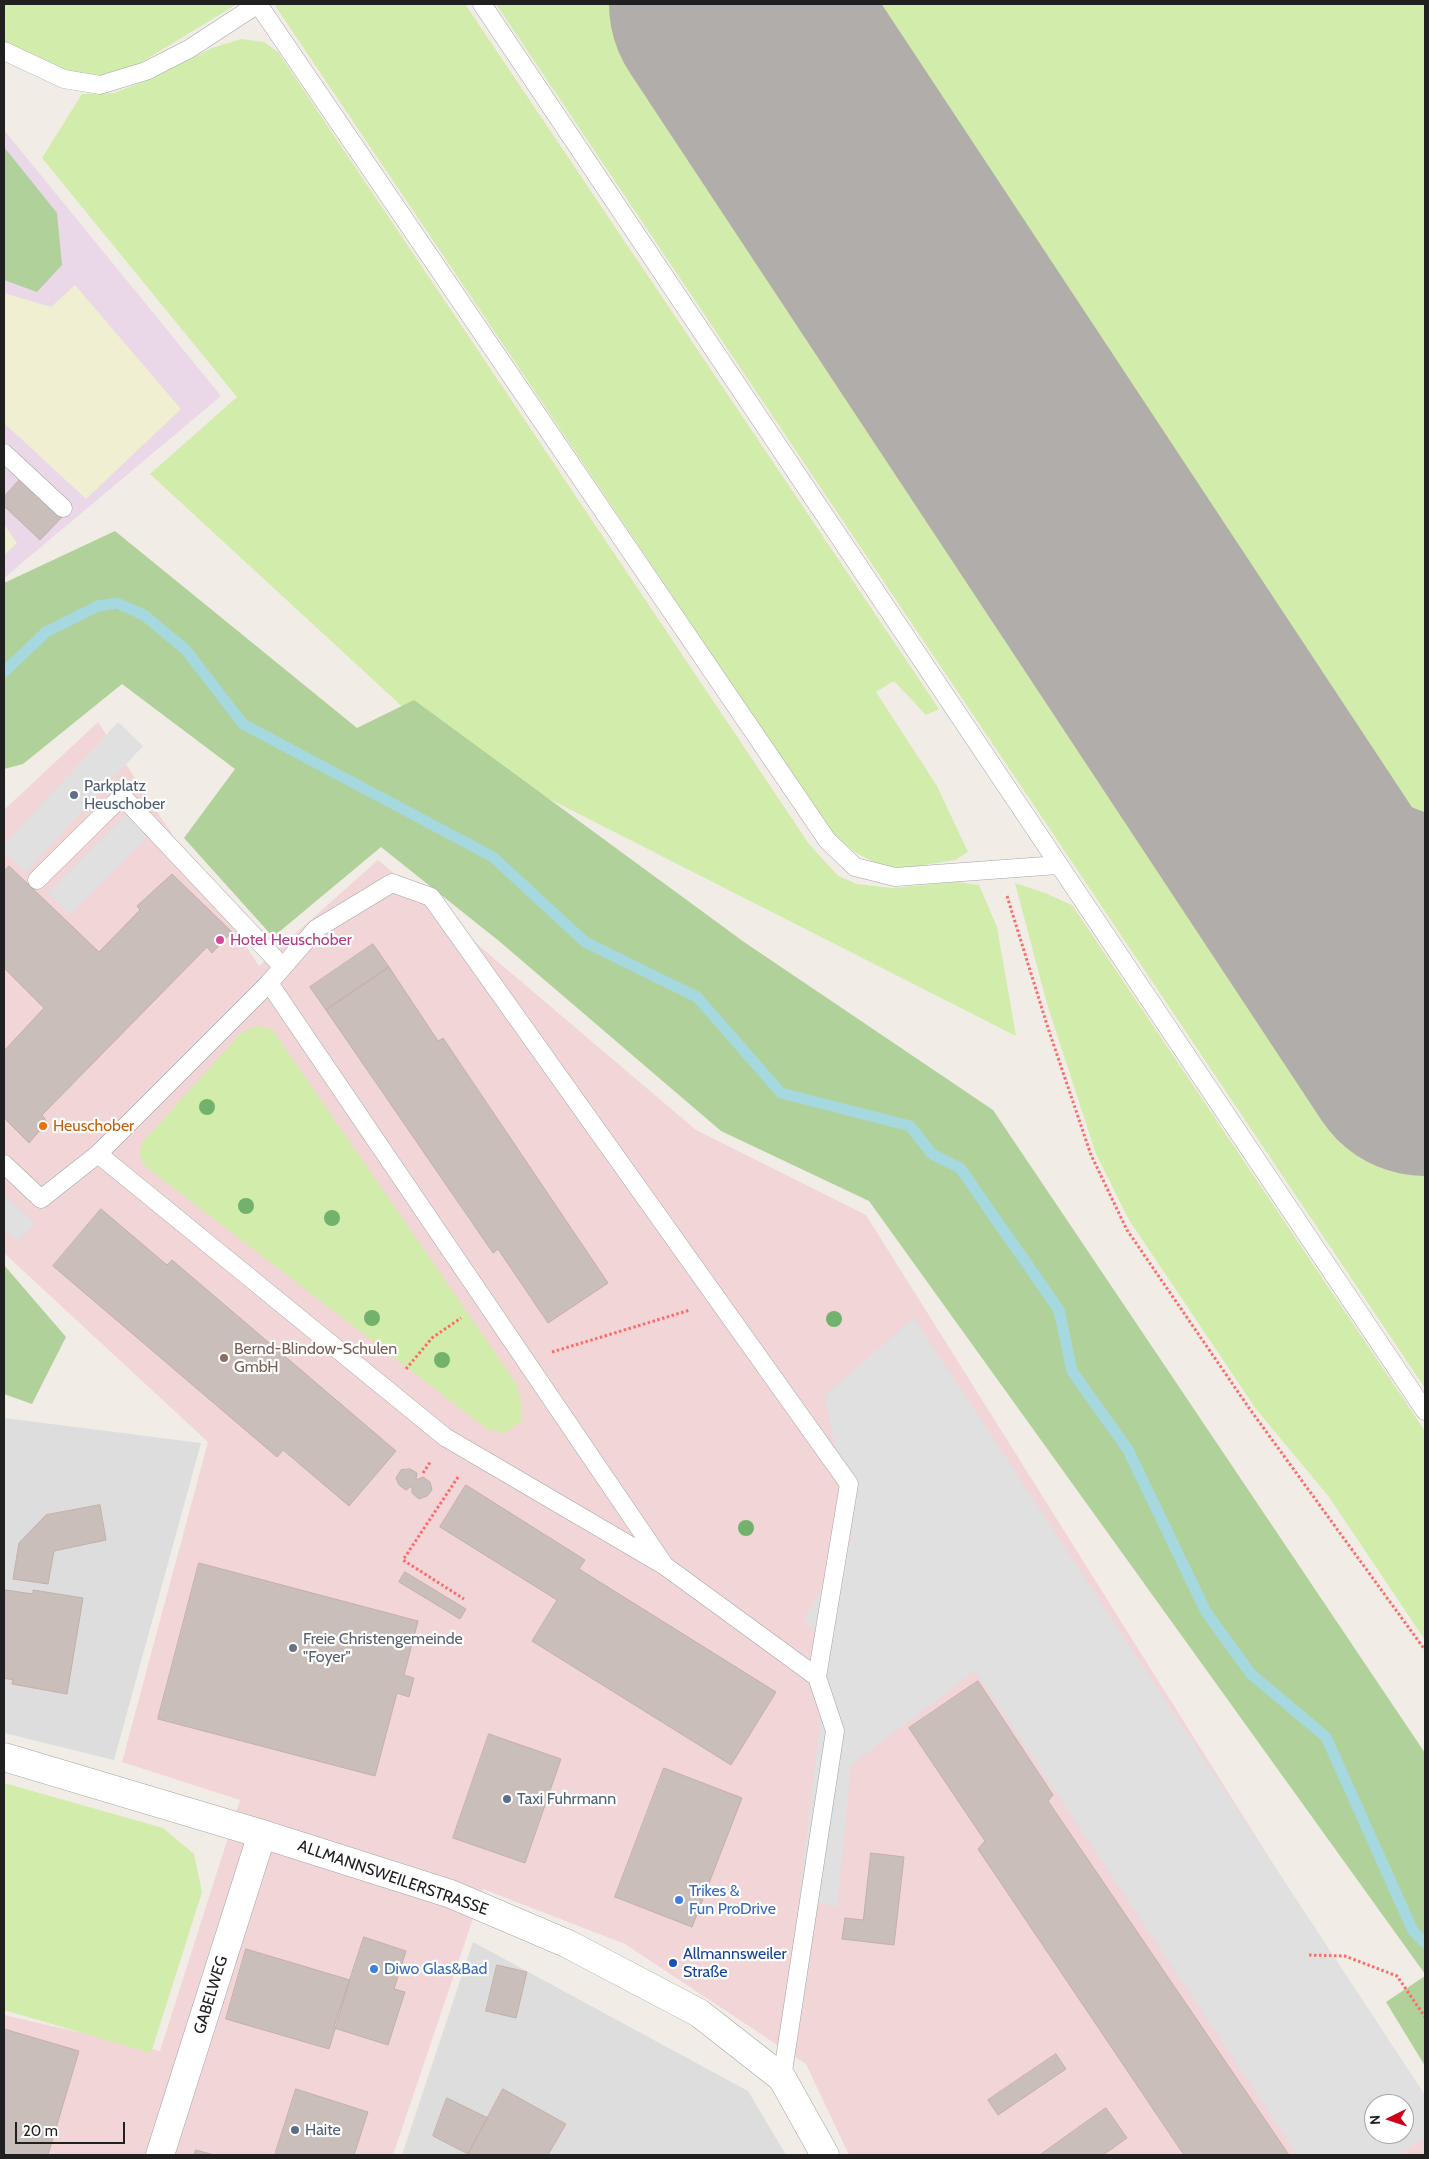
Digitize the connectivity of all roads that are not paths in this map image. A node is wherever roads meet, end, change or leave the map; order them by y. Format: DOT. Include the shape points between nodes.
graph roads {
  1 [pos="482,4"];
  2 [pos="4,50"];
  3 [pos="4,453"];
  4 [pos="63,508"];
  5 [pos="1058,865"];
  6 [pos="37,880"];
  7 [pos="283,967"];
  8 [pos="268,982"];
  9 [pos="98,1154"];
  10 [pos="4,1164"];
  11 [pos="1425,1411"];
  12 [pos="665,1566"];
  13 [pos="817,1677"];
  14 [pos="4,1757"];
  15 [pos="262,1834"];
  16 [pos="782,2078"];
  17 [pos="160,2155"];
  18 [pos="825,2155"];
  1 -- 5 [label="lane"];
  2 -- 5 [label="lane" via="64,79 100,85 146,72 258,4 827,840 855,867 895,877"];
  3 -- 4 [label="lane"];
  5 -- 11 [label="lane"];
  6 -- 7 [label="lane" via="122,796"];
  7 -- 8 [label="lane"];
  7 -- 13 [label="lane" via="316,929 392,883 431,897 849,1484"];
  8 -- 9 [label="lane"];
  8 -- 12 [label="lane"];
  9 -- 10 [label="lane" via="41,1199"];
  9 -- 12 [label="lane" via="445,1438"];
  12 -- 13 [label="lane"];
  13 -- 16 [label="lane" via="835,1731"];
  14 -- 15 [label="street, ALLMANNSWEILERSTRASSE"];
  15 -- 16 [label="street, ALLMANNSWEILERSTRASSE" via="451,1894 568,1944 699,2014"];
  15 -- 17 [label="street, GABELWEG"];
  16 -- 18 [label="street, ALLMANNSWEILERSTRASSE"];
}
